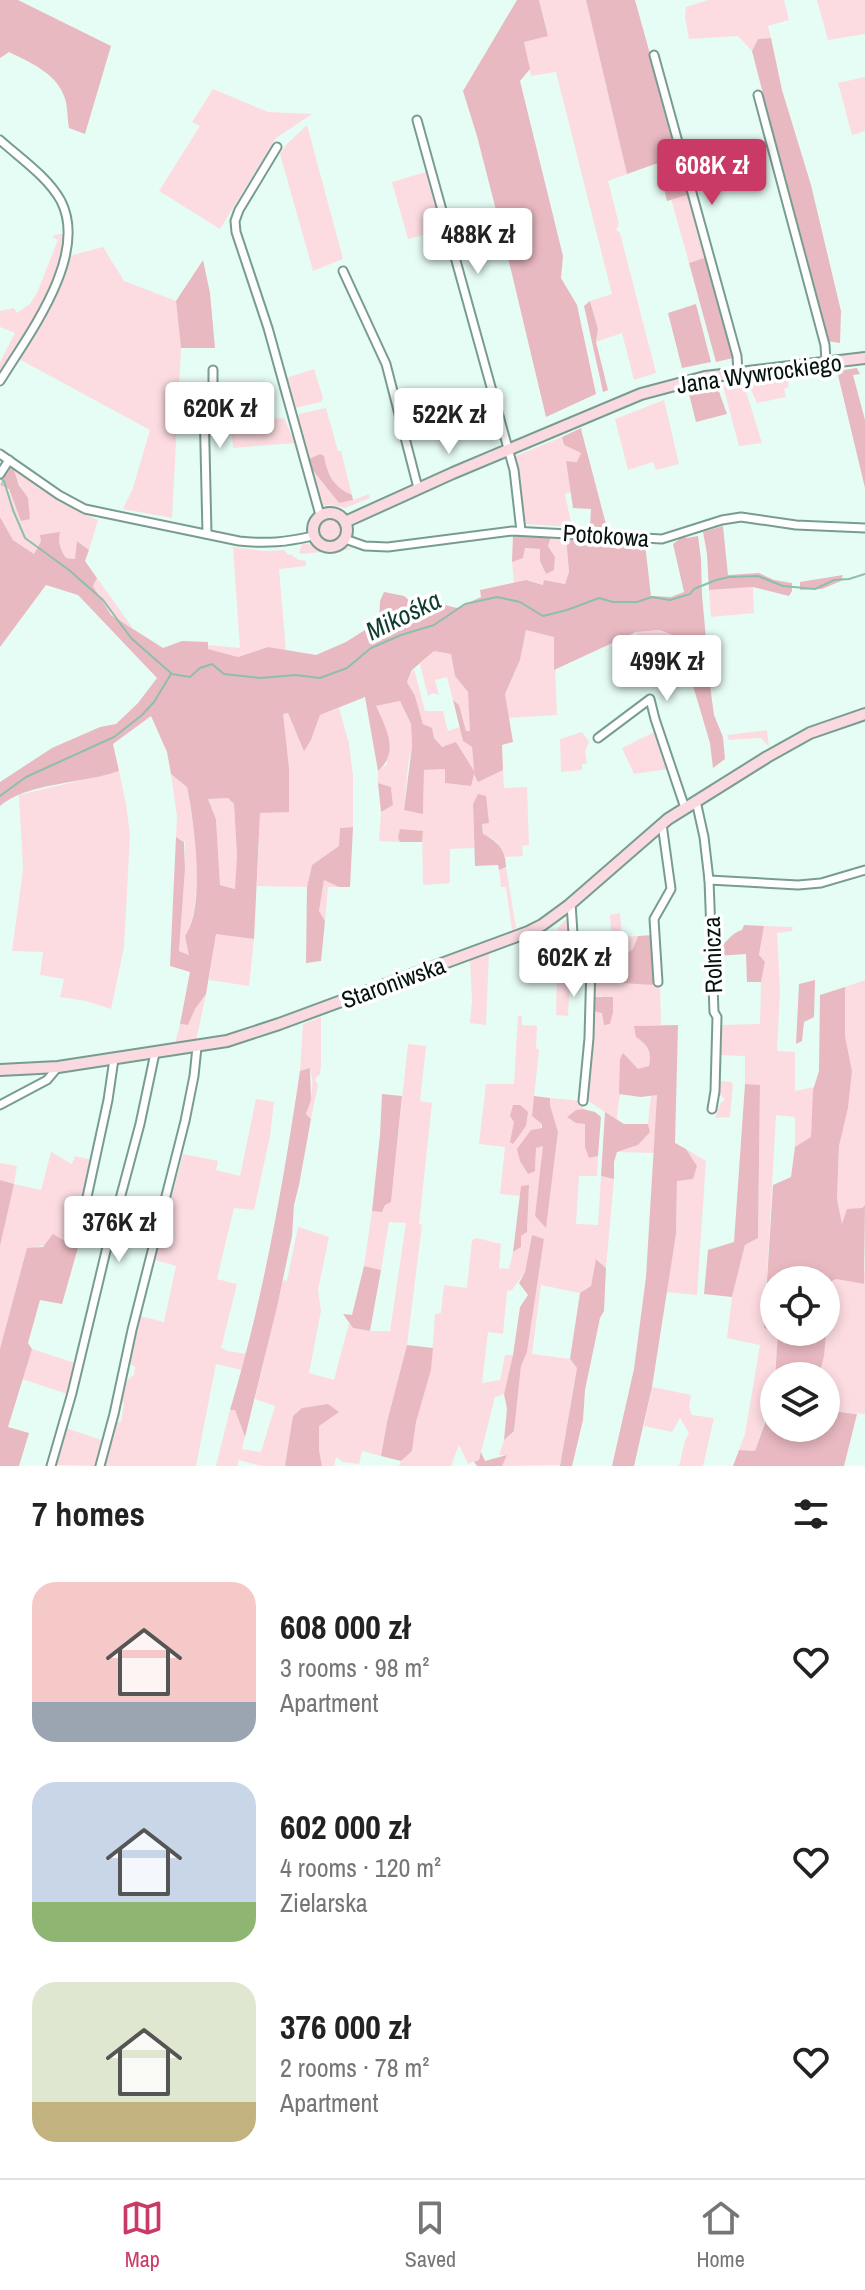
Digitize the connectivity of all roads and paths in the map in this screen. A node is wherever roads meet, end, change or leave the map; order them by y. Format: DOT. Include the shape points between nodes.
graph roads {
  1 [pos="654,55"];
  2 [pos="758,95"];
  3 [pos="417,120"];
  4 [pos="0,140"];
  5 [pos="277,147"];
  6 [pos="343,271"];
  7 [pos="865,358"];
  8 [pos="826,362"];
  9 [pos="213,370"];
  10 [pos="738,373"];
  11 [pos="0,381"];
  12 [pos="508,449"];
  13 [pos="0,454"];
  14 [pos="9,460"];
  15 [pos="0,474"];
  16 [pos="418,488"];
  17 [pos="320,515"];
  18 [pos="345,522"];
  19 [pos="865,528"];
  20 [pos="521,531"];
  21 [pos="207,534"];
  22 [pos="313,536"];
  23 [pos="345,539"];
  24 [pos="865,714"];
  25 [pos="598,738"];
  26 [pos="696,801"];
  27 [pos="685,808"];
  28 [pos="662,824"];
  29 [pos="865,870"];
  30 [pos="709,880"];
  31 [pos="571,903"];
  32 [pos="658,982"];
  33 [pos="197,1047"];
  34 [pos="155,1053"];
  35 [pos="114,1059"];
  36 [pos="58,1067"];
  37 [pos="0,1070"];
  38 [pos="29,1070"];
  39 [pos="30,1089"];
  40 [pos="583,1101"];
  41 [pos="0,1105"];
  42 [pos="712,1109"];
  43 [pos="87,1197"];
  44 [pos="51,1466"];
  45 [pos="100,1466"];
  1 -- 10 [label="street"];
  2 -- 8 [label="street"];
  3 -- 12 [label="street"];
  4 -- 11 [label="street" via="54,190 67,217 68,238 58,281"];
  5 -- 17 [label="street" via="239,210 236,232"];
  6 -- 16 [label="street" via="386,364"];
  7 -- 8 [label="street, Jana Wywrockiego"];
  8 -- 10 [label="street, Jana Wywrockiego"];
  9 -- 21 [label="street" via="213,389 204,403"];
  10 -- 12 [label="street, Jana Wywrockiego" via="641,394"];
  12 -- 16 [label="street, Jana Wywrockiego"];
  12 -- 20 [label="street"];
  13 -- 14 [label="street"];
  14 -- 15 [label="street"];
  14 -- 21 [label="street" via="85,509"];
  16 -- 18 [label="street, Jana Wywrockiego"];
  17 -- 18 [label="street" via="337,514"];
  17 -- 22 [label="street"];
  18 -- 23 [label="street"];
  19 -- 20 [label="street, Potokowa" via="741,517 662,539"];
  20 -- 23 [label="street, Potokowa" via="388,547"];
  21 -- 22 [label="street" via="273,543"];
  22 -- 23 [label="street" via="326,547"];
  24 -- 26 [label="street, Staroniwska" via="810,733"];
  25 -- 27 [label="street" via="650,699"];
  26 -- 27 [label="street, Staroniwska"];
  26 -- 30 [label="street, Rolnicza"];
  27 -- 28 [label="street, Staroniwska"];
  28 -- 31 [label="street, Staroniwska"];
  28 -- 32 [label="street" via="671,889 654,919"];
  29 -- 30 [label="street" via="798,885"];
  30 -- 42 [label="street, Rolnicza" via="717,1017"];
  31 -- 33 [label="street, Staroniwska" via="528,932 257,1032"];
  31 -- 40 [label="street" via="574,949 591,963"];
  33 -- 34 [label="street, Staroniwska"];
  33 -- 45 [label="street" via="185,1121"];
  34 -- 35 [label="street, Staroniwska"];
  34 -- 44 [label="street"];
  35 -- 36 [label="street, Staroniwska"];
  35 -- 43 [label="street"];
  36 -- 38 [label="street, Staroniwska"];
  36 -- 39 [label="street"];
  37 -- 38 [label="street, Staroniwska"];
  38 -- 39 [label="street"];
  39 -- 41 [label="street"];
}
